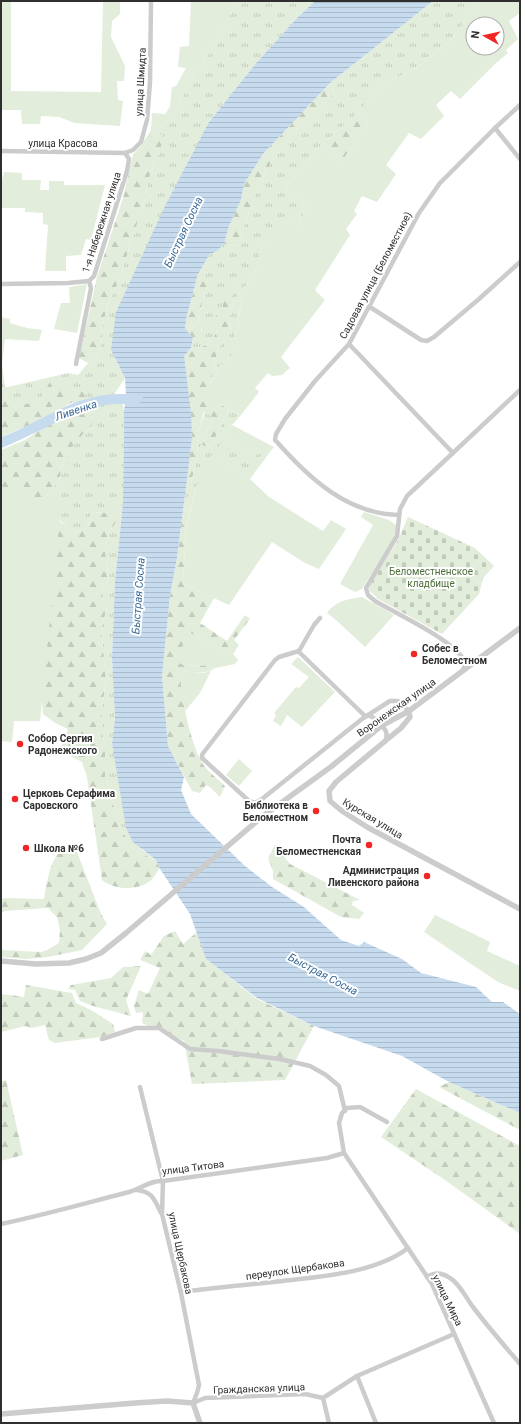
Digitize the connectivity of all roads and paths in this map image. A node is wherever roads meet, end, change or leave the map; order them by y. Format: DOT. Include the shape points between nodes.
graph roads {
  1 [pos="151,1"];
  2 [pos="520,106"];
  3 [pos="495,128"];
  4 [pos="1,151"];
  5 [pos="125,153"];
  6 [pos="520,159"];
  7 [pos="520,262"];
  8 [pos="89,281"];
  9 [pos="1,284"];
  10 [pos="370,307"];
  11 [pos="349,344"];
  12 [pos="76,364"];
  13 [pos="520,390"];
  14 [pos="453,453"];
  15 [pos="399,515"];
  16 [pos="320,618"];
  17 [pos="520,628"];
  18 [pos="298,651"];
  19 [pos="463,670"];
  20 [pos="409,711"];
  21 [pos="366,716"];
  22 [pos="381,726"];
  23 [pos="384,742"];
  24 [pos="520,909"];
  25 [pos="1,961"];
  26 [pos="102,1039"];
  27 [pos="140,1087"];
  28 [pos="344,1111"];
  29 [pos="387,1122"];
  30 [pos="344,1153"];
  31 [pos="163,1181"];
  32 [pos="136,1190"];
  33 [pos="162,1214"];
  34 [pos="1,1224"];
  35 [pos="408,1248"];
  36 [pos="427,1277"];
  37 [pos="180,1292"];
  38 [pos="454,1334"];
  39 [pos="520,1364"];
  40 [pos="357,1376"];
  41 [pos="323,1398"];
  42 [pos="193,1403"];
  43 [pos="1,1414"];
  44 [pos="200,1423"];
  45 [pos="329,1423"];
  46 [pos="376,1423"];
  47 [pos="494,1423"];
  1 -- 5 [label="street, улица Шмидта" via="147,120 140,144"];
  2 -- 3 [label="street, Садовая улица (Беломестное)"];
  3 -- 6 [label="street"];
  3 -- 10 [label="street, Садовая улица (Беломестное)" via="440,183 419,213"];
  4 -- 5 [label="street, улица Красова"];
  5 -- 8 [label="street, 1-я Набережная улица" via="129,159 127,171 94,276"];
  7 -- 10 [label="street" via="428,341 421,340"];
  8 -- 9 [label="street, 1-я Набережная улица"];
  8 -- 12 [label="street" via="91,288"];
  10 -- 11 [label="street, Садовая улица (Беломестное)"];
  11 -- 14 [label="street"];
  11 -- 15 [label="street, Садовая улица (Беломестное)" via="285,419 275,440 323,487 356,506"];
  13 -- 14 [label="street"];
  14 -- 15 [label="street" via="407,496"];
  15 -- 19 [label="street" via="397,536 366,591 380,604 433,633 452,647 464,660"];
  16 -- 18 [label="street"];
  17 -- 19 [label="street, Воронежская улица"];
  18 -- 21 [label="street"];
  18 -- 21 [label="street" via="275,660 202,758 251,802 256,802"];
  19 -- 20 [label="street, Воронежская улица"];
  20 -- 21 [label="street" via="398,701 393,700"];
  20 -- 22 [label="street, Воронежская улица"];
  20 -- 23 [label="street, Курская улица" via="408,721"];
  21 -- 22 [label="street" via="378,718"];
  22 -- 23 [label="street" via="386,732"];
  22 -- 25 [label="street, Воронежская улица" via="264,816 101,953 75,962 36,964"];
  23 -- 24 [label="street, Курская улица" via="330,789 329,797 333,804 367,827"];
  26 -- 28 [label="street" via="136,1028 159,1028 190,1049 265,1057 310,1066 338,1086"];
  27 -- 31 [label="street, улица Щербакова"];
  28 -- 29 [label="street" via="347,1108 360,1107"];
  28 -- 30 [label="street" via="339,1123"];
  30 -- 31 [label="street, улица Титова" via="327,1158"];
  30 -- 35 [label="street, улица Мира"];
  31 -- 32 [label="street, улица Титова" via="155,1180"];
  31 -- 33 [label="street, улица Щербакова"];
  32 -- 33 [label="street" via="150,1193"];
  32 -- 34 [label="street, улица Титова"];
  33 -- 37 [label="street, улица Щербакова"];
  35 -- 36 [label="street, улица Мира"];
  35 -- 37 [label="street, переулок Щербакова" via="399,1255 363,1268 317,1277"];
  36 -- 38 [label="street, улица Мира"];
  36 -- 39 [label="street" via="431,1274 440,1274 454,1281"];
  37 -- 42 [label="street, улица Щербакова" via="198,1385"];
  38 -- 40 [label="street"];
  38 -- 47 [label="street, улица Мира"];
  40 -- 41 [label="street"];
  40 -- 46 [label="street"];
  41 -- 42 [label="street, Гражданская улица" via="305,1394 205,1398"];
  41 -- 45 [label="street"];
  42 -- 43 [label="street, Гражданская улица" via="168,1401"];
  42 -- 44 [label="street"];
}
